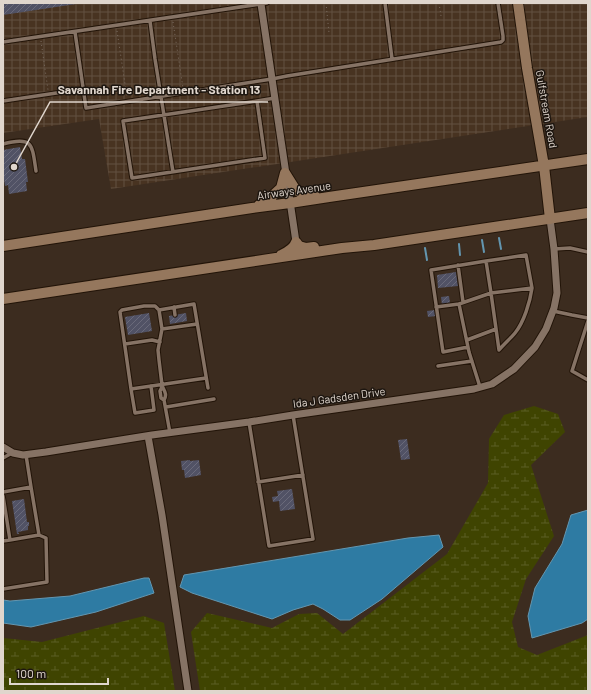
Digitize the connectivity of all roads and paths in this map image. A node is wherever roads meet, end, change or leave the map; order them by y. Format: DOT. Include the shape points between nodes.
graph roads {
  1 [pos="264,3"];
  2 [pos="326,3"];
  3 [pos="385,3"];
  4 [pos="439,3"];
  5 [pos="498,3"];
  6 [pos="518,3"];
  7 [pos="441,16"];
  8 [pos="172,17"];
  9 [pos="150,21"];
  10 [pos="116,26"];
  11 [pos="75,32"];
  12 [pos="329,33"];
  13 [pos="40,37"];
  14 [pos="3,42"];
  15 [pos="392,59"];
  16 [pos="272,80"];
  17 [pos="83,89"];
  18 [pos="183,93"];
  19 [pos="49,94"];
  20 [pos="161,96"];
  21 [pos="275,98"];
  22 [pos="3,101"];
  23 [pos="128,101"];
  24 [pos="257,101"];
  25 [pos="164,115"];
  26 [pos="3,144"];
  27 [pos="588,159"];
  28 [pos="544,166"];
  29 [pos="36,171"];
  30 [pos="173,172"];
  31 [pos="285,173"];
  32 [pos="329,197"];
  33 [pos="290,203"];
  34 [pos="252,208"];
  35 [pos="588,213"];
  36 [pos="550,219"];
  37 [pos="296,242"];
  38 [pos="3,246"];
  39 [pos="342,248"];
  40 [pos="554,249"];
  41 [pos="588,252"];
  42 [pos="275,258"];
  43 [pos="486,261"];
  44 [pos="458,266"];
  45 [pos="532,288"];
  46 [pos="491,293"];
  47 [pos="3,299"];
  48 [pos="461,303"];
  49 [pos="174,307"];
  50 [pos="436,307"];
  51 [pos="159,310"];
  52 [pos="553,311"];
  53 [pos="176,315"];
  54 [pos="588,320"];
  55 [pos="197,324"];
  56 [pos="162,329"];
  57 [pos="496,329"];
  58 [pos="466,340"];
  59 [pos="160,342"];
  60 [pos="125,344"];
  61 [pos="468,347"];
  62 [pos="472,361"];
  63 [pos="438,366"];
  64 [pos="206,378"];
  65 [pos="588,380"];
  66 [pos="151,386"];
  67 [pos="162,386"];
  68 [pos="480,387"];
  69 [pos="208,388"];
  70 [pos="131,389"];
  71 [pos="214,399"];
  72 [pos="166,407"];
  73 [pos="293,415"];
  74 [pos="248,422"];
  75 [pos="170,433"];
  76 [pos="148,436"];
  77 [pos="3,447"];
  78 [pos="12,453"];
  79 [pos="26,454"];
  80 [pos="3,458"];
  81 [pos="303,475"];
  82 [pos="258,482"];
  83 [pos="31,487"];
  84 [pos="3,492"];
  85 [pos="3,496"];
  86 [pos="39,535"];
  87 [pos="10,540"];
  88 [pos="3,541"];
  89 [pos="3,589"];
  90 [pos="188,691"];
  1 -- 8 [label="lane"];
  1 -- 16 [label="street"];
  2 -- 12 [label="path"];
  3 -- 15 [label="lane"];
  4 -- 7 [label="path"];
  5 -- 15 [label="lane" via="503,36 501,42"];
  6 -- 28 [label="main road, Gulfstream Road"];
  8 -- 9 [label="lane"];
  8 -- 18 [label="path"];
  9 -- 10 [label="lane"];
  9 -- 20 [label="lane"];
  10 -- 11 [label="lane"];
  10 -- 23 [label="path"];
  11 -- 13 [label="lane"];
  11 -- 17 [label="lane"];
  13 -- 14 [label="lane"];
  13 -- 19 [label="path"];
  15 -- 16 [label="lane"];
  16 -- 18 [label="lane"];
  16 -- 21 [label="street"];
  17 -- 19 [label="lane"];
  17 -- 23 [label="lane" via="86,108"];
  18 -- 20 [label="lane"];
  19 -- 22 [label="lane"];
  20 -- 23 [label="lane"];
  20 -- 25 [label="lane"];
  21 -- 24 [label="lane"];
  21 -- 31 [label="street"];
  24 -- 25 [label="lane"];
  24 -- 30 [label="lane" via="265,158"];
  25 -- 30 [label="lane"];
  25 -- 30 [label="lane" via="123,121 132,178"];
  26 -- 29 [label="lane" via="18,140 28,143 33,152"];
  27 -- 28 [label="main road, Airways Avenue"];
  28 -- 32 [label="main road, Airways Avenue"];
  28 -- 36 [label="main road, Gulfstream Road"];
  31 -- 32 [label="main road" via="295,189 304,195"];
  31 -- 33 [label="street"];
  31 -- 34 [label="main road" via="281,188 268,200"];
  32 -- 33 [label="main road, Airways Avenue"];
  33 -- 34 [label="main road, Airways Avenue"];
  33 -- 37 [label="street"];
  34 -- 38 [label="main road, Airways Avenue"];
  35 -- 36 [label="main road"];
  36 -- 39 [label="main road"];
  36 -- 40 [label="street, Ida J Gadsden Drive"];
  37 -- 39 [label="main road" via="306,248 325,245"];
  37 -- 42 [label="main road" via="290,250"];
  39 -- 42 [label="main road"];
  40 -- 41 [label="lane" via="570,248"];
  40 -- 52 [label="street, Ida J Gadsden Drive" via="557,293"];
  42 -- 47 [label="main road"];
  43 -- 44 [label="lane"];
  43 -- 45 [label="lane" via="526,255"];
  43 -- 46 [label="lane"];
  44 -- 48 [label="lane"];
  44 -- 50 [label="lane" via="431,270"];
  45 -- 46 [label="lane"];
  45 -- 57 [label="lane" via="521,324 499,350"];
  46 -- 48 [label="lane"];
  46 -- 57 [label="lane"];
  48 -- 50 [label="lane"];
  48 -- 58 [label="lane"];
  49 -- 51 [label="lane"];
  49 -- 53 [label="lane"];
  49 -- 55 [label="lane" via="194,304"];
  50 -- 61 [label="lane" via="443,352"];
  51 -- 56 [label="lane"];
  51 -- 60 [label="lane" via="155,306 122,310 120,312"];
  52 -- 54 [label="lane"];
  52 -- 68 [label="street, Ida J Gadsden Drive" via="535,347 514,369 492,384"];
  54 -- 65 [label="lane" via="572,371"];
  55 -- 56 [label="lane"];
  55 -- 64 [label="lane"];
  56 -- 59 [label="lane"];
  57 -- 58 [label="lane"];
  58 -- 61 [label="lane"];
  59 -- 60 [label="lane" via="152,340"];
  59 -- 67 [label="lane" via="158,360"];
  60 -- 70 [label="lane"];
  61 -- 62 [label="lane"];
  62 -- 63 [label="lane"];
  62 -- 68 [label="lane"];
  64 -- 67 [label="lane"];
  64 -- 69 [label="lane"];
  66 -- 67 [label="lane"];
  66 -- 70 [label="lane"];
  66 -- 70 [label="lane" via="154,410 135,413"];
  67 -- 72 [label="lane" via="160,391"];
  68 -- 73 [label="street, Ida J Gadsden Drive"];
  71 -- 72 [label="lane"];
  72 -- 75 [label="lane"];
  73 -- 74 [label="street, Ida J Gadsden Drive"];
  73 -- 81 [label="lane"];
  74 -- 75 [label="street, Ida J Gadsden Drive"];
  74 -- 82 [label="lane"];
  75 -- 76 [label="street, Ida J Gadsden Drive"];
  76 -- 79 [label="street, Ida J Gadsden Drive"];
  76 -- 90 [label="street"];
  77 -- 78 [label="street, Ida J Gadsden Drive"];
  78 -- 79 [label="street, Ida J Gadsden Drive"];
  78 -- 80 [label="lane"];
  79 -- 83 [label="lane"];
  81 -- 82 [label="lane"];
  81 -- 82 [label="lane" via="313,539 269,546"];
  83 -- 84 [label="lane"];
  83 -- 86 [label="lane"];
  85 -- 87 [label="lane"];
  86 -- 87 [label="lane"];
  86 -- 89 [label="lane" via="46,538 48,582"];
  87 -- 88 [label="lane"];
}
